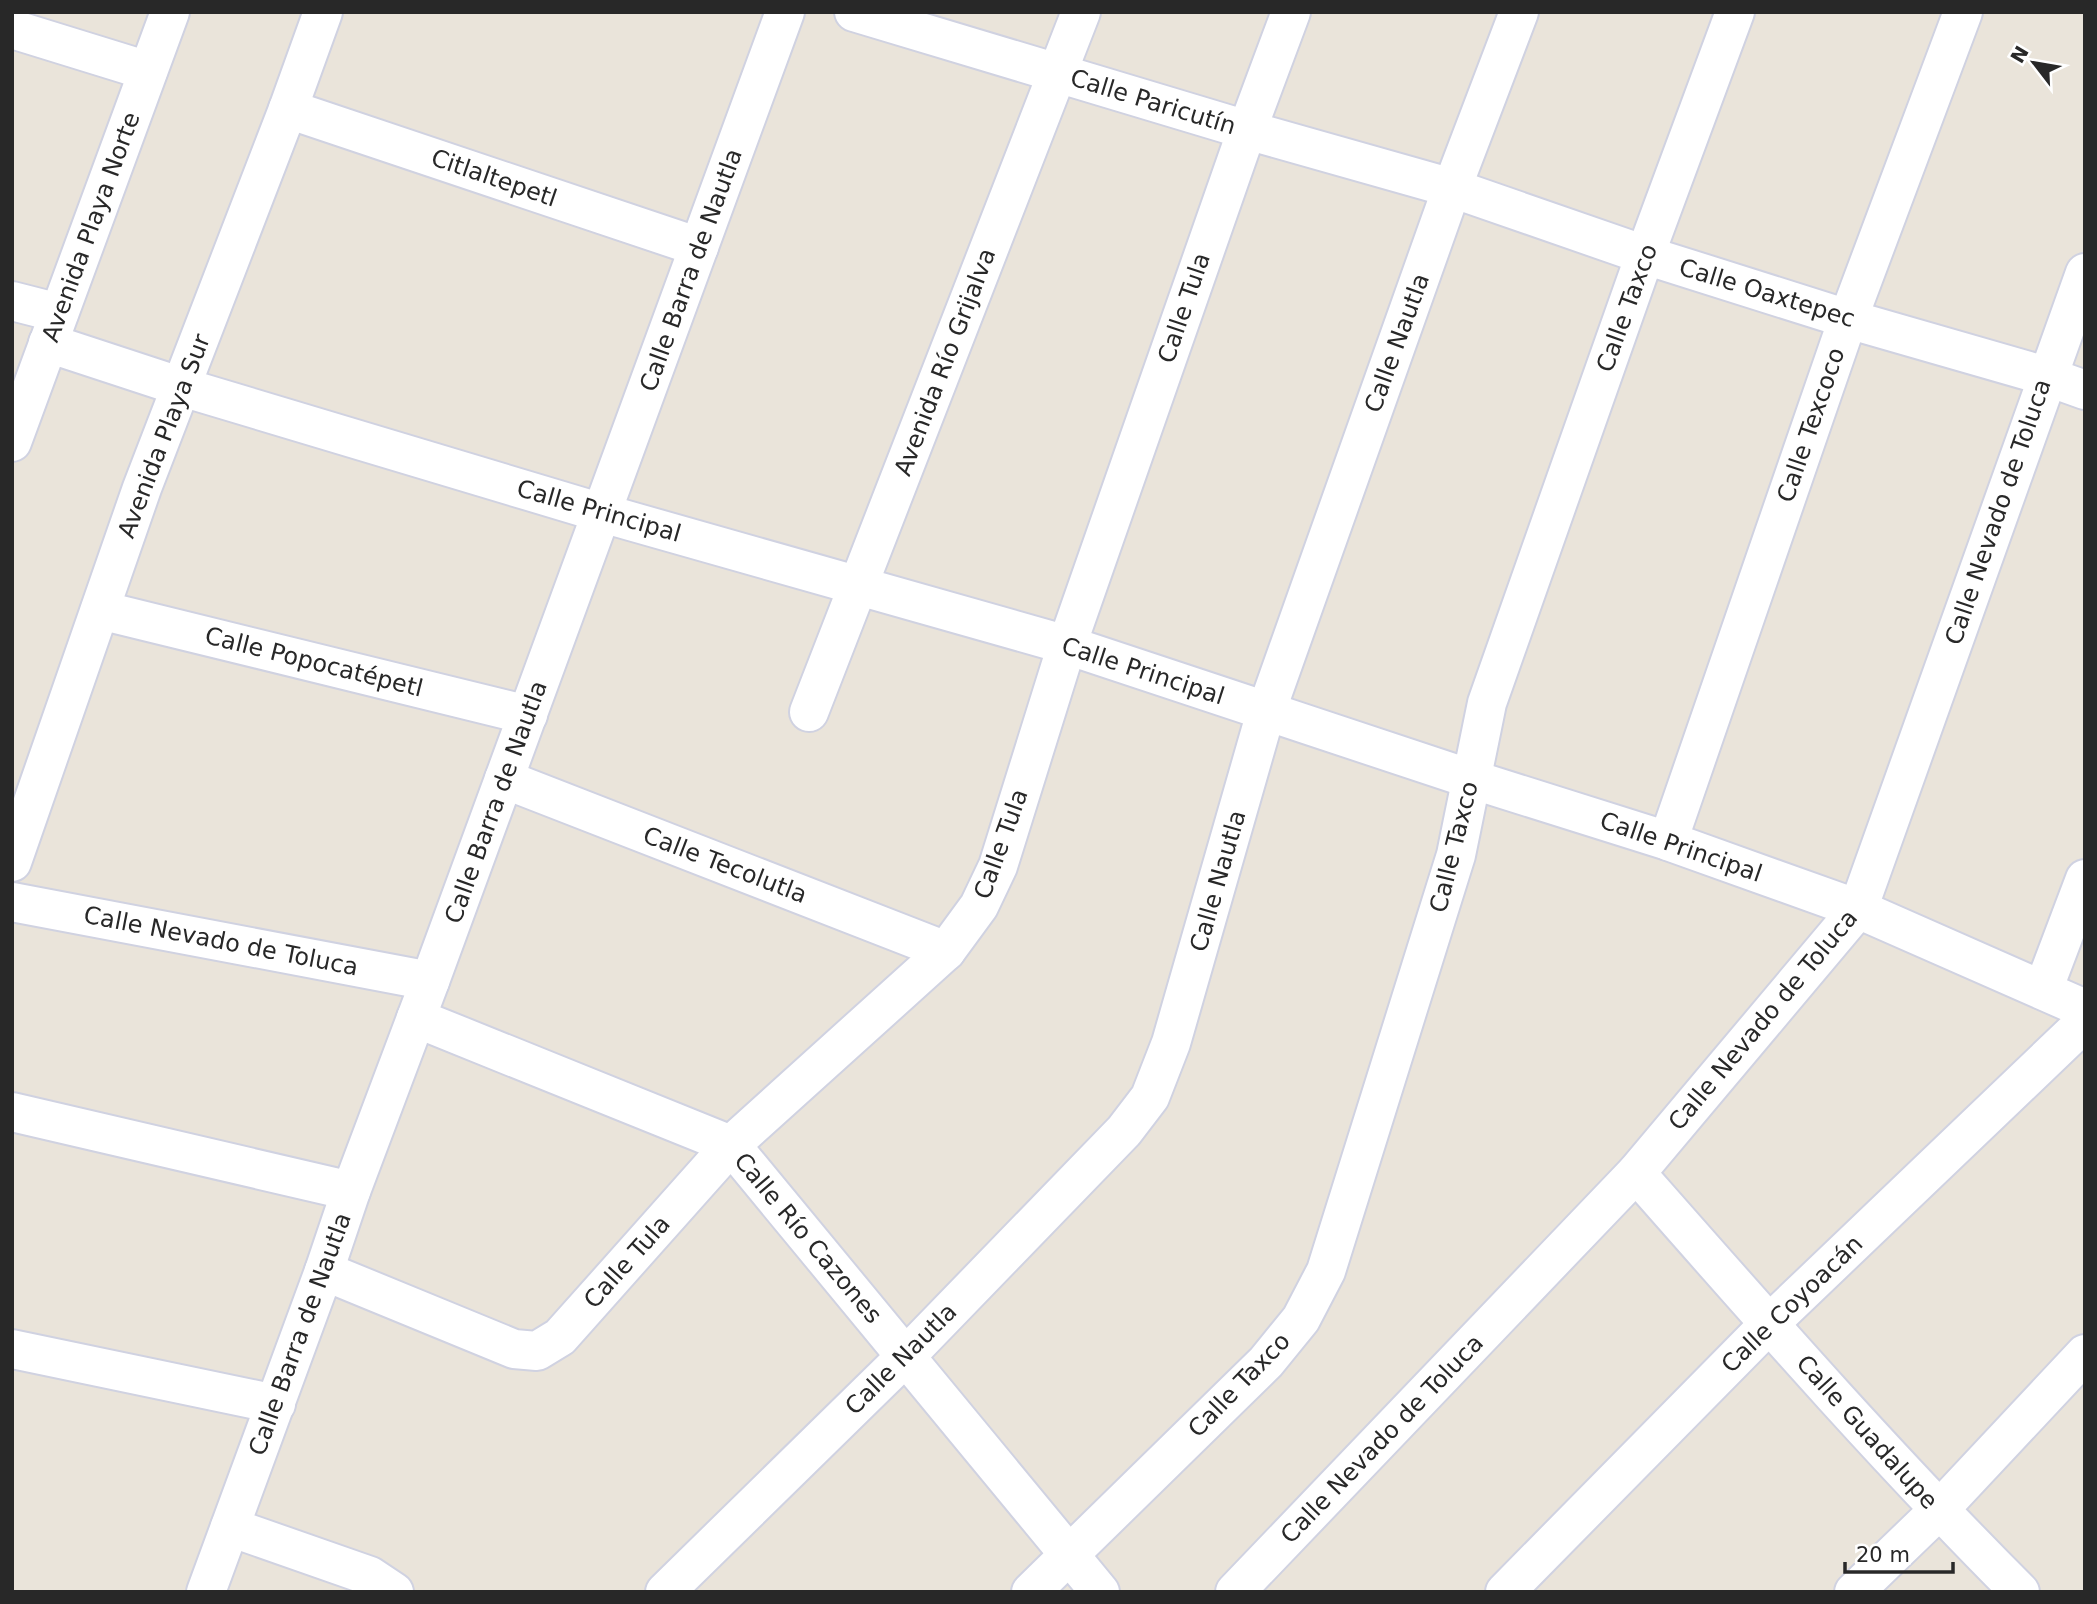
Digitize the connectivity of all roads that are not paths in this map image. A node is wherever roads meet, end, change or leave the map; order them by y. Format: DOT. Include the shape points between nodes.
graph roads {
  1 [pos="170,12"];
  2 [pos="323,12"];
  3 [pos="785,12"];
  4 [pos="1081,12"];
  5 [pos="1291,12"];
  6 [pos="1519,12"];
  7 [pos="1734,12"];
  8 [pos="1964,12"];
  9 [pos="869,14"];
  10 [pos="12,29"];
  11 [pos="148,72"];
  12 [pos="1057,73"];
  13 [pos="288,109"];
  14 [pos="1247,130"];
  15 [pos="1452,188"];
  16 [pos="699,247"];
  17 [pos="1645,255"];
  18 [pos="2085,273"];
  19 [pos="12,301"];
  20 [pos="1847,319"];
  21 [pos="53,328"];
  22 [pos="2046,376"];
  23 [pos="182,387"];
  24 [pos="2085,390"];
  25 [pos="12,442"];
  26 [pos="602,513"];
  27 [pos="858,585"];
  28 [pos="100,610"];
  29 [pos="1067,645"];
  30 [pos="809,712"];
  31 [pos="1266,712"];
  32 [pos="528,715"];
  33 [pos="504,779"];
  34 [pos="1471,779"];
  35 [pos="1668,841"];
  36 [pos="12,862"];
  37 [pos="2085,879"];
  38 [pos="12,902"];
  39 [pos="1858,909"];
  40 [pos="946,951"];
  41 [pos="430,981"];
  42 [pos="2043,990"];
  43 [pos="2085,1009"];
  44 [pos="416,1018"];
  45 [pos="2085,1022"];
  46 [pos="12,1112"];
  47 [pos="731,1145"];
  48 [pos="1636,1173"];
  49 [pos="351,1191"];
  50 [pos="324,1270"];
  51 [pos="1769,1324"];
  52 [pos="12,1349"];
  53 [pos="2085,1354"];
  54 [pos="906,1356"];
  55 [pos="276,1404"];
  56 [pos="1938,1511"];
  57 [pos="230,1527"];
  58 [pos="1068,1555"];
  59 [pos="206,1592"];
  60 [pos="394,1592"];
  61 [pos="665,1592"];
  62 [pos="1031,1592"];
  63 [pos="1100,1592"];
  64 [pos="1235,1592"];
  65 [pos="1505,1592"];
  66 [pos="1854,1592"];
  67 [pos="2020,1592"];
  1 -- 11 [label="street, Avenida Playa Norte"];
  2 -- 13 [label="street, Avenida Playa Sur"];
  3 -- 16 [label="street, Calle Barra de Nautla"];
  4 -- 12 [label="street, Avenida Río Grijalva"];
  5 -- 14 [label="street, Calle Tula"];
  6 -- 15 [label="street, Calle Nautla"];
  7 -- 17 [label="street, Calle Taxco"];
  8 -- 20 [label="street, Calle Texcoco"];
  9 -- 12 [label="street, Calle Paricutín"];
  10 -- 11 [label="street"];
  11 -- 21 [label="street, Avenida Playa Norte"];
  12 -- 14 [label="street, Calle Paricutín"];
  12 -- 27 [label="street, Avenida Río Grijalva"];
  13 -- 16 [label="street, Citlaltepetl"];
  13 -- 23 [label="street, Avenida Playa Sur"];
  14 -- 15 [label="street, Calle Paricutín"];
  14 -- 29 [label="street, Calle Tula"];
  15 -- 17 [label="street, Calle Oaxtepec"];
  15 -- 31 [label="street, Calle Nautla"];
  16 -- 26 [label="street, Calle Barra de Nautla"];
  17 -- 20 [label="street, Calle Oaxtepec"];
  17 -- 34 [label="street, Calle Taxco" via="1487,703"];
  18 -- 22 [label="street, Calle Nevado de Toluca"];
  19 -- 21 [label="street, Calle Principal"];
  20 -- 22 [label="street, Calle Oaxtepec"];
  20 -- 35 [label="street, Calle Texcoco"];
  21 -- 23 [label="street, Calle Principal"];
  21 -- 25 [label="street, Avenida Playa Norte"];
  22 -- 24 [label="street, Calle Oaxtepec"];
  22 -- 39 [label="street, Calle Nevado de Toluca"];
  23 -- 26 [label="street, Calle Principal"];
  23 -- 28 [label="street, Avenida Playa Sur"];
  26 -- 27 [label="street, Calle Principal"];
  26 -- 32 [label="street, Calle Barra de Nautla"];
  27 -- 29 [label="street, Calle Principal"];
  27 -- 30 [label="street, Avenida Río Grijalva"];
  28 -- 32 [label="street, Calle Popocatépetl"];
  28 -- 36 [label="street, Avenida Playa Sur"];
  29 -- 31 [label="street, Calle Principal"];
  29 -- 40 [label="street, Calle Tula" via="998,866 979,906"];
  31 -- 34 [label="street, Calle Principal"];
  31 -- 54 [label="street, Calle Nautla" via="1171,1043 1150,1097 1124,1130"];
  32 -- 33 [label="street, Calle Barra de Nautla"];
  33 -- 40 [label="street, Calle Tecolutla"];
  33 -- 41 [label="street, Calle Barra de Nautla"];
  34 -- 35 [label="street, Calle Principal"];
  34 -- 58 [label="street, Calle Taxco" via="1456,855 1326,1271 1300,1319 1266,1362"];
  35 -- 39 [label="street, Calle Principal"];
  37 -- 42 [label="street"];
  38 -- 41 [label="street, Calle Nevado de Toluca"];
  39 -- 42 [label="street, Calle Principal"];
  39 -- 48 [label="street, Calle Nevado de Toluca"];
  40 -- 47 [label="street, Calle Tula"];
  41 -- 44 [label="street, Calle Barra de Nautla"];
  42 -- 43 [label="street, Calle Principal"];
  44 -- 47 [label="street, Calle Río Cazones"];
  44 -- 49 [label="street, Calle Barra de Nautla"];
  45 -- 51 [label="street, Calle Coyoacán"];
  46 -- 49 [label="street"];
  47 -- 50 [label="street, Calle Tula" via="560,1337 537,1352 514,1349"];
  47 -- 54 [label="street, Calle Río Cazones"];
  48 -- 51 [label="street, Calle Guadalupe"];
  48 -- 64 [label="street, Calle Nevado de Toluca"];
  49 -- 50 [label="street, Calle Barra de Nautla"];
  50 -- 55 [label="street, Calle Barra de Nautla"];
  51 -- 56 [label="street, Calle Guadalupe"];
  51 -- 65 [label="street, Calle Coyoacán"];
  52 -- 55 [label="street"];
  53 -- 56 [label="street"];
  54 -- 58 [label="street, Calle Río Cazones"];
  54 -- 61 [label="street, Calle Nautla"];
  55 -- 57 [label="street, Calle Barra de Nautla"];
  56 -- 66 [label="street"];
  56 -- 67 [label="street, Calle Guadalupe"];
  57 -- 59 [label="street, Calle Barra de Nautla"];
  57 -- 60 [label="street" via="370,1576"];
  58 -- 62 [label="street, Calle Taxco"];
  58 -- 63 [label="street, Calle Río Cazones"];
}
